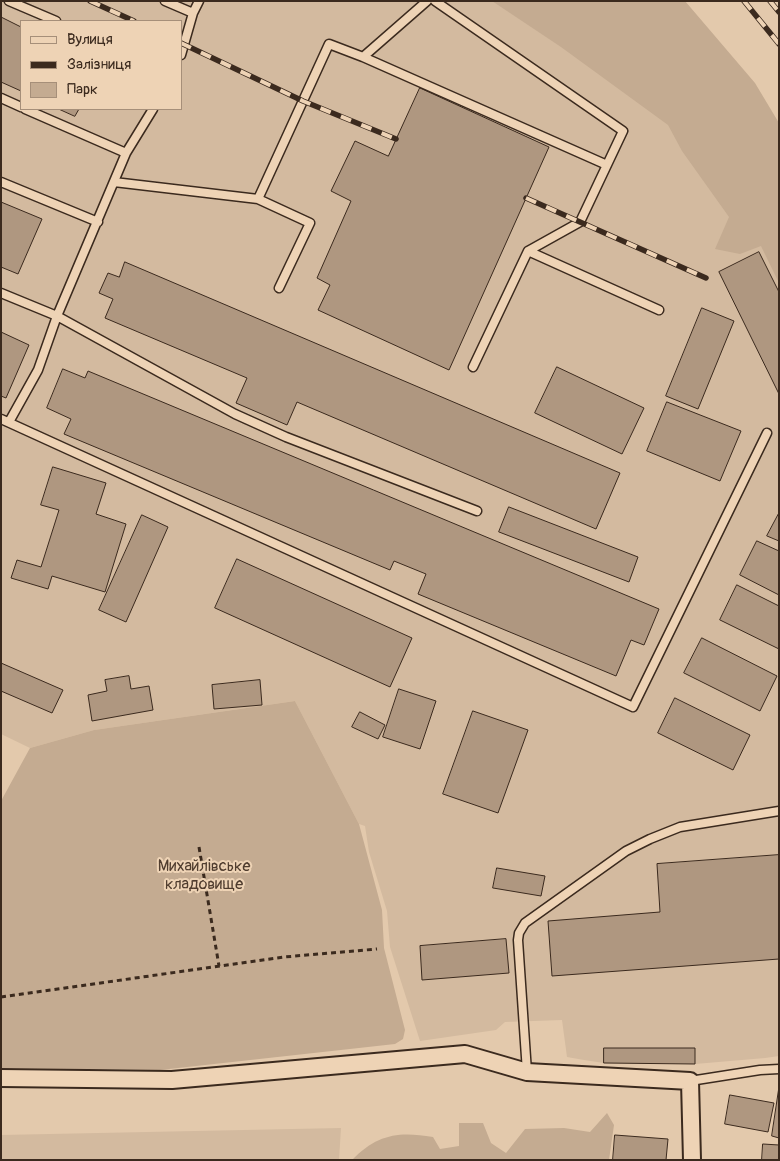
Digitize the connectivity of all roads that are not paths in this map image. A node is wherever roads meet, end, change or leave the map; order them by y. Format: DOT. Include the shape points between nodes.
graph roads {
  1 [pos="9,1"];
  2 [pos="165,1"];
  3 [pos="199,1"];
  4 [pos="427,1"];
  5 [pos="435,1"];
  6 [pos="194,13"];
  7 [pos="54,20"];
  8 [pos="182,52"];
  9 [pos="364,57"];
  10 [pos="1,98"];
  11 [pos="20,107"];
  12 [pos="27,110"];
  13 [pos="152,110"];
  14 [pos="126,153"];
  15 [pos="607,165"];
  16 [pos="1,182"];
  17 [pos="114,182"];
  18 [pos="258,199"];
  19 [pos="98,222"];
  20 [pos="528,251"];
  21 [pos="279,288"];
  22 [pos="1,293"];
  23 [pos="658,310"];
  24 [pos="56,316"];
  25 [pos="473,367"];
  26 [pos="1,419"];
  27 [pos="9,422"];
  28 [pos="767,433"];
  29 [pos="477,511"];
  30 [pos="779,811"];
  31 [pos="779,1069"];
  32 [pos="527,1072"];
  33 [pos="1,1078"];
  34 [pos="690,1081"];
  35 [pos="692,1160"];
  1 -- 7 [label="lane"];
  2 -- 6 [label="lane"];
  3 -- 6 [label="lane"];
  4 -- 9 [label="lane"];
  5 -- 15 [label="lane" via="623,130"];
  6 -- 8 [label="lane"];
  9 -- 15 [label="lane"];
  9 -- 18 [label="lane" via="329,44"];
  10 -- 11 [label="lane"];
  12 -- 14 [label="lane"];
  13 -- 14 [label="lane"];
  14 -- 17 [label="lane"];
  15 -- 20 [label="lane" via="580,222"];
  16 -- 19 [label="lane"];
  17 -- 18 [label="lane"];
  17 -- 19 [label="lane"];
  18 -- 21 [label="lane" via="310,223"];
  19 -- 24 [label="lane"];
  20 -- 23 [label="lane"];
  20 -- 25 [label="lane"];
  22 -- 24 [label="lane"];
  24 -- 27 [label="lane" via="38,370"];
  24 -- 29 [label="lane" via="234,414"];
  26 -- 27 [label="lane"];
  27 -- 28 [label="lane" via="633,707"];
  30 -- 32 [label="lane" via="680,827 650,839 626,850 525,923 518,940"];
  31 -- 34 [label="lane"];
  32 -- 33 [label="street" via="466,1054 172,1080"];
  32 -- 34 [label="street"];
  34 -- 35 [label="street"];
}
